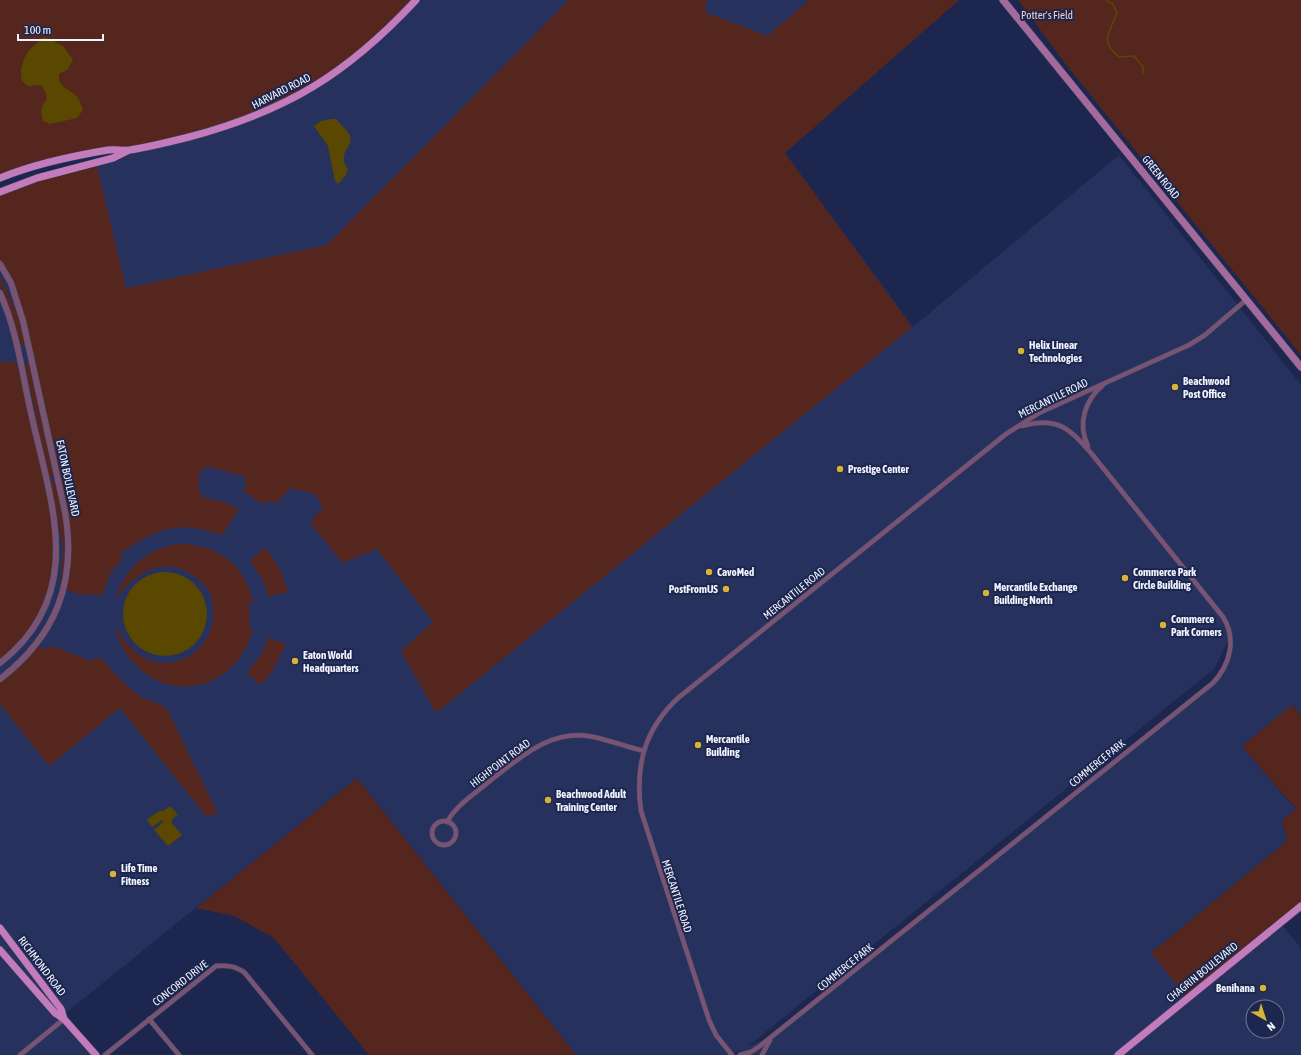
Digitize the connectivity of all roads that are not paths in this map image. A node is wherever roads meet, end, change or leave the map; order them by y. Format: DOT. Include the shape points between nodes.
graph roads {
  1 [pos="416,0"];
  2 [pos="1003,0"];
  3 [pos="128,150"];
  4 [pos="0,178"];
  5 [pos="0,192"];
  6 [pos="0,264"];
  7 [pos="0,293"];
  8 [pos="1246,300"];
  9 [pos="1301,367"];
  10 [pos="1108,382"];
  11 [pos="1014,428"];
  12 [pos="1091,453"];
  13 [pos="0,663"];
  14 [pos="0,679"];
  15 [pos="644,752"];
  16 [pos="447,822"];
  17 [pos="1301,906"];
  18 [pos="0,928"];
  19 [pos="0,950"];
  20 [pos="64,1019"];
  21 [pos="149,1019"];
  22 [pos="773,1035"];
  23 [pos="20,1055"];
  24 [pos="96,1055"];
  25 [pos="105,1055"];
  26 [pos="179,1055"];
  27 [pos="312,1055"];
  28 [pos="732,1055"];
  29 [pos="740,1055"];
  30 [pos="762,1055"];
  31 [pos="1118,1055"];
  1 -- 3 [label="main road, HARVARD ROAD" via="352,61 289,101 252,118 216,130"];
  2 -- 8 [label="main road, GREEN ROAD"];
  3 -- 4 [label="main road, HARVARD ROAD" via="110,150 60,160"];
  3 -- 5 [label="main road, HARVARD ROAD" via="113,158 37,178"];
  6 -- 14 [label="street, EATON BOULEVARD" via="15,291 23,322 65,512 69,562 60,604 47,630 24,660"];
  7 -- 13 [label="street, EATON BOULEVARD" via="14,337 54,519 57,551 53,583 43,611 18,648"];
  8 -- 9 [label="main road, GREEN ROAD"];
  8 -- 10 [label="street, MERCANTILE ROAD" via="1205,335 1189,345"];
  10 -- 11 [label="street, MERCANTILE ROAD" via="1039,413"];
  10 -- 12 [label="street, COMMERCE PARK" via="1091,398 1084,416 1084,436"];
  11 -- 12 [label="street, COMMERCE PARK" via="1037,422 1057,425 1076,436"];
  11 -- 15 [label="street, MERCANTILE ROAD" via="678,698 656,724"];
  12 -- 22 [label="street, COMMERCE PARK" via="1223,617 1230,634 1226,666 1213,683"];
  15 -- 16 [label="street, HIGHPOINT ROAD" via="593,737 570,736 547,741 534,747 477,791 453,811"];
  15 -- 28 [label="street, MERCANTILE ROAD" via="638,787 647,832 709,1020 716,1035"];
  16 -- 16 [label="street, HIGHPOINT ROAD" via="438,823 433,830 435,840 444,845 455,837 455,827"];
  17 -- 31 [label="main road, CHAGRIN BOULEVARD"];
  18 -- 20 [label="main road, RICHMOND ROAD" via="61,1009"];
  19 -- 20 [label="main road, RICHMOND ROAD" via="55,1013"];
  20 -- 23 [label="street"];
  20 -- 24 [label="main road, RICHMOND ROAD"];
  21 -- 25 [label="street, CONCORD DRIVE"];
  21 -- 26 [label="street"];
  21 -- 27 [label="street, CONCORD DRIVE" via="216,966 233,966 244,972"];
  22 -- 29 [label="street, COMMERCE PARK" via="751,1052"];
  22 -- 30 [label="street, COMMERCE PARK"];
}
